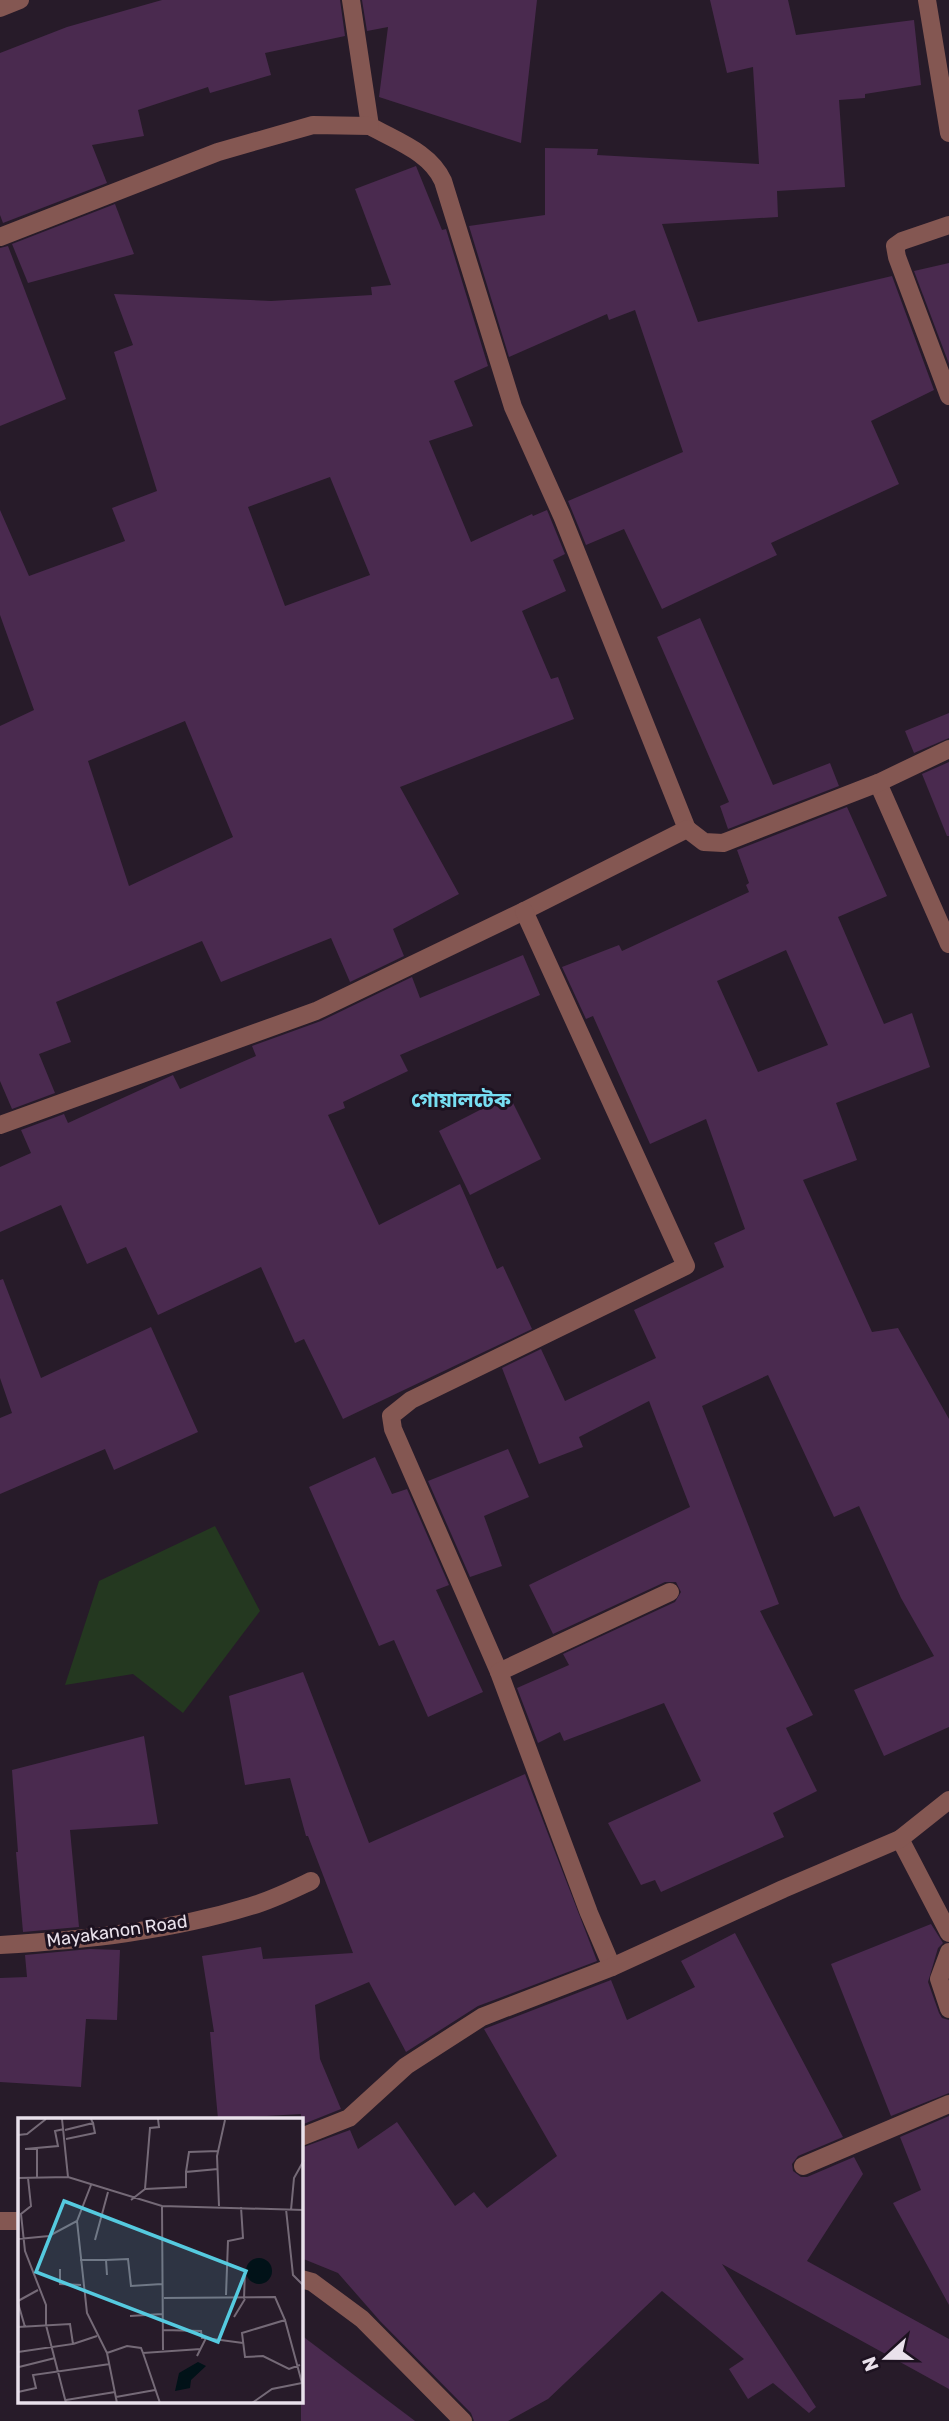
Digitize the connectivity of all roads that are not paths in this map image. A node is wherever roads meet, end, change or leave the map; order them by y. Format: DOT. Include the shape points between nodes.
graph roads {
  1 [pos="20,0"];
  2 [pos="351,0"];
  3 [pos="927,0"];
  4 [pos="0,8"];
  5 [pos="370,126"];
  6 [pos="949,133"];
  7 [pos="949,225"];
  8 [pos="0,237"];
  9 [pos="949,396"];
  10 [pos="949,749"];
  11 [pos="878,783"];
  12 [pos="687,829"];
  13 [pos="524,911"];
  14 [pos="949,944"];
  15 [pos="0,1125"];
  16 [pos="670,1592"];
  17 [pos="499,1672"];
  18 [pos="949,1800"];
  19 [pos="900,1839"];
  20 [pos="311,1881"];
  21 [pos="949,1933"];
  22 [pos="0,1945"];
  23 [pos="949,1952"];
  24 [pos="612,1966"];
  25 [pos="949,2009"];
  26 [pos="949,2105"];
  27 [pos="303,2136"];
  28 [pos="803,2166"];
  29 [pos="0,2221"];
  30 [pos="18,2221"];
  31 [pos="303,2281"];
  32 [pos="463,2421"];
  1 -- 4 [label="street"];
  2 -- 5 [label="street"];
  3 -- 6 [label="street"];
  5 -- 8 [label="street" via="313,125 218,152"];
  5 -- 12 [label="street" via="429,159 443,181 513,407 562,516"];
  7 -- 9 [label="street" via="895,246"];
  10 -- 11 [label="street"];
  11 -- 12 [label="street" via="723,843 704,842"];
  11 -- 14 [label="street"];
  12 -- 13 [label="street"];
  13 -- 15 [label="street" via="316,1011"];
  13 -- 17 [label="street" via="686,1266 411,1400 391,1416"];
  16 -- 17 [label="street"];
  17 -- 24 [label="street"];
  18 -- 19 [label="street"];
  19 -- 21 [label="street"];
  19 -- 24 [label="street"];
  20 -- 22 [label="street, Mayakanon Road" via="254,1905 174,1926"];
  23 -- 25 [label="street" via="939,1979"];
  24 -- 27 [label="street" via="482,2017 406,2066 349,2118"];
  26 -- 28 [label="street"];
  29 -- 30 [label="street"];
  31 -- 32 [label="street" via="362,2319"];
}
